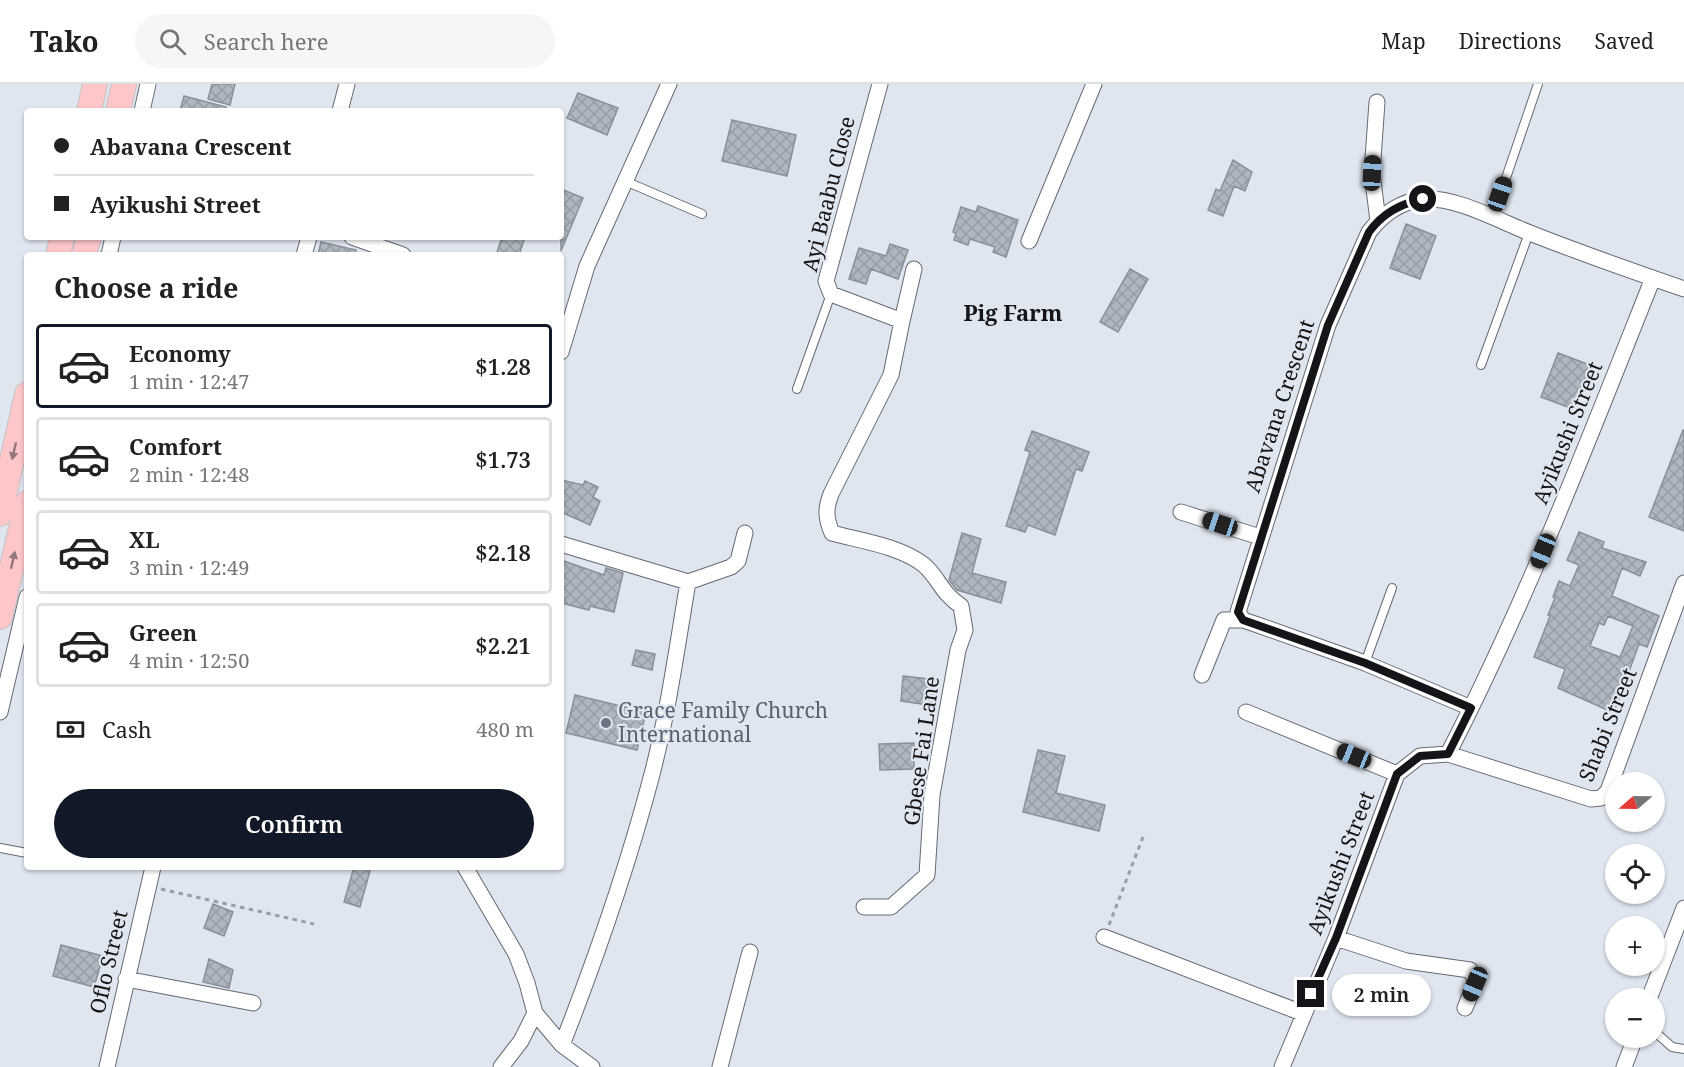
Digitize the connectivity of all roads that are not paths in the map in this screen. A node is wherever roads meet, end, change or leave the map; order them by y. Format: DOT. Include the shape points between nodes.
graph roads {
  1 [pos="95,84"];
  2 [pos="124,84"];
  3 [pos="148,84"];
  4 [pos="347,84"];
  5 [pos="669,84"];
  6 [pos="880,84"];
  7 [pos="1095,84"];
  8 [pos="1538,84"];
  9 [pos="1377,102"];
  10 [pos="90,108"];
  11 [pos="118,108"];
  12 [pos="143,108"];
  13 [pos="341,108"];
  14 [pos="623,181"];
  15 [pos="702,214"];
  16 [pos="1492,216"];
  17 [pos="1378,220"];
  18 [pos="1529,232"];
  19 [pos="360,240"];
  20 [pos="1029,241"];
  21 [pos="394,252"];
  22 [pos="914,269"];
  23 [pos="1653,278"];
  24 [pos="1684,289"];
  25 [pos="831,294"];
  26 [pos="568,296"];
  27 [pos="902,321"];
  28 [pos="564,328"];
  29 [pos="1481,365"];
  30 [pos="797,389"];
  31 [pos="24,407"];
  32 [pos="1180,512"];
  33 [pos="0,514"];
  34 [pos="745,533"];
  35 [pos="24,534"];
  36 [pos="1260,537"];
  37 [pos="564,545"];
  38 [pos="688,582"];
  39 [pos="1684,583"];
  40 [pos="1392,588"];
  41 [pos="24,604"];
  42 [pos="1243,620"];
  43 [pos="15,625"];
  44 [pos="1365,663"];
  45 [pos="1202,675"];
  46 [pos="1471,708"];
  47 [pos="0,712"];
  48 [pos="1246,712"];
  49 [pos="1448,754"];
  50 [pos="1397,774"];
  51 [pos="0,848"];
  52 [pos="24,852"];
  53 [pos="152,870"];
  54 [pos="467,870"];
  55 [pos="864,907"];
  56 [pos="1684,908"];
  57 [pos="1104,937"];
  58 [pos="1336,938"];
  59 [pos="750,952"];
  60 [pos="126,979"];
  61 [pos="1653,988"];
  62 [pos="253,1003"];
  63 [pos="1465,1008"];
  64 [pos="535,1013"];
  65 [pos="1302,1013"];
  66 [pos="1665,1041"];
  67 [pos="562,1045"];
  68 [pos="1631,1048"];
  69 [pos="1684,1049"];
  70 [pos="107,1067"];
  71 [pos="501,1067"];
  72 [pos="592,1067"];
  73 [pos="720,1067"];
  74 [pos="1282,1067"];
  75 [pos="1623,1067"];
  1 -- 10 [label="main road"];
  2 -- 11 [label="main road"];
  3 -- 12 [label="street"];
  4 -- 13 [label="street"];
  5 -- 14 [label="street"];
  6 -- 25 [label="street, Ayi Baabu Close" via="826,280"];
  7 -- 20 [label="street"];
  8 -- 16 [label="lane"];
  9 -- 17 [label="street" via="1372,173"];
  14 -- 15 [label="lane"];
  14 -- 26 [label="street"];
  16 -- 17 [label="street, Abavana Crescent" via="1444,201 1423,199 1406,203"];
  16 -- 18 [label="street, Abavana Crescent"];
  17 -- 36 [label="street, Abavana Crescent" via="1328,325"];
  18 -- 23 [label="street, Abavana Crescent"];
  18 -- 29 [label="lane"];
  19 -- 21 [label="street"];
  22 -- 27 [label="street"];
  23 -- 24 [label="street, Abavana Crescent"];
  23 -- 46 [label="street, Ayikushi Street" via="1526,593"];
  25 -- 27 [label="street, Ayi Baabu Close"];
  25 -- 30 [label="lane"];
  26 -- 28 [label="street"];
  27 -- 55 [label="street, Gbese Fai Lane" via="891,375 831,494 826,507 827,522 832,533 886,548 924,566 947,597 961,606 965,630 932,795 927,875 891,907"];
  31 -- 33 [label="main road, one-way"];
  32 -- 36 [label="street"];
  34 -- 38 [label="street" via="738,561"];
  43 -- 35 [label="main road, one-way"];
  36 -- 42 [label="street, Abavana Crescent" via="1238,612"];
  37 -- 38 [label="street"];
  38 -- 67 [label="street" via="651,779 600,948"];
  39 -- 49 [label="street, Shabi Street" via="1608,791 1601,798 1591,799"];
  40 -- 44 [label="lane"];
  41 -- 43 [label="street"];
  42 -- 44 [label="street"];
  42 -- 45 [label="street" via="1224,620"];
  43 -- 47 [label="street"];
  44 -- 46 [label="street"];
  46 -- 49 [label="street, Ayikushi Street"];
  48 -- 50 [label="street"];
  49 -- 50 [label="street, Ayikushi Street" via="1420,756"];
  50 -- 58 [label="street, Ayikushi Street"];
  51 -- 52 [label="lane"];
  53 -- 60 [label="street, Oflo Street"];
  54 -- 64 [label="street" via="516,954"];
  56 -- 61 [label="street"];
  57 -- 65 [label="street"];
  58 -- 63 [label="street" via="1406,961 1470,970 1476,981"];
  58 -- 65 [label="street, Ayikushi Street"];
  59 -- 73 [label="street"];
  60 -- 62 [label="street"];
  60 -- 70 [label="street, Oflo Street"];
  64 -- 67 [label="street"];
  64 -- 71 [label="street" via="521,1041"];
  65 -- 74 [label="street, Ayikushi Street"];
  66 -- 69 [label="lane"];
  67 -- 72 [label="street"];
  68 -- 75 [label="street"];
}
